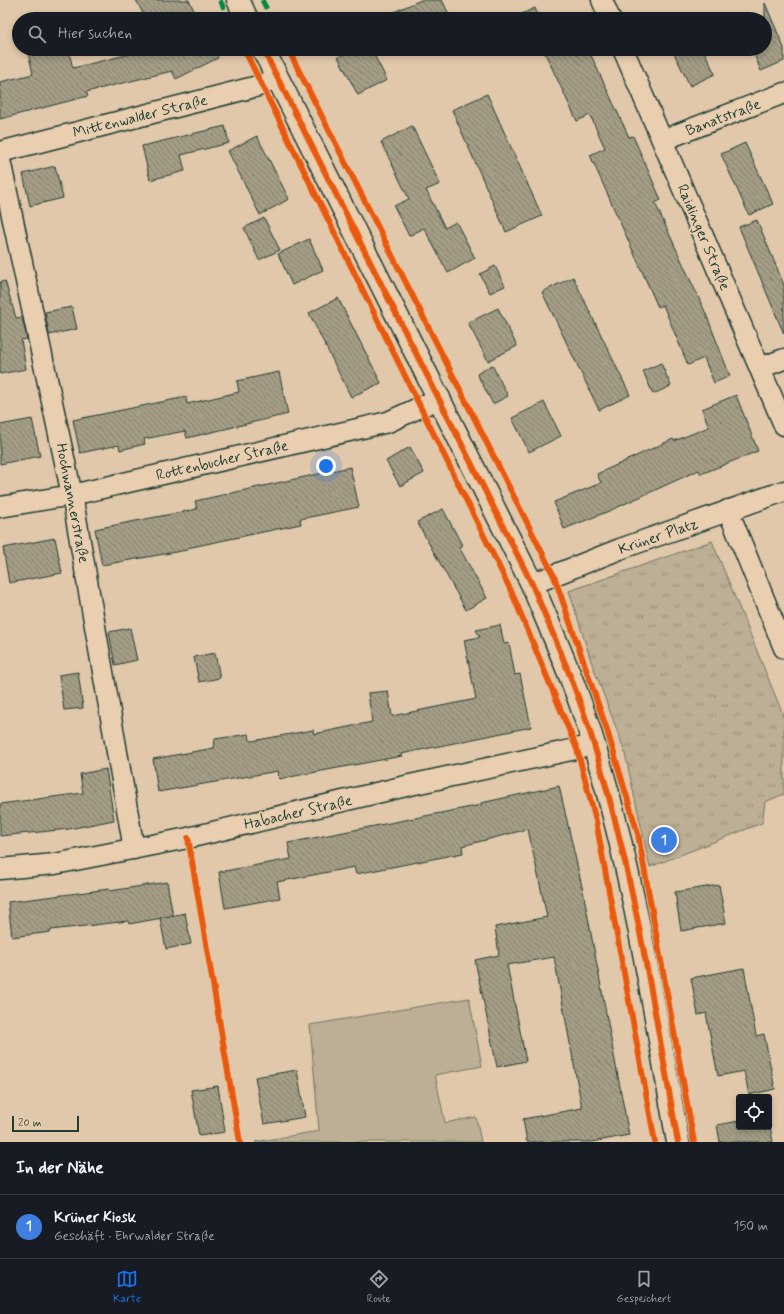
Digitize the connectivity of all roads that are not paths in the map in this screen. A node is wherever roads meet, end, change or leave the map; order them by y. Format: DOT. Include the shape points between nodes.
graph roads {
  1 [pos="238,0"];
  2 [pos="602,0"];
  3 [pos="244,12"];
  4 [pos="607,12"];
  5 [pos="266,56"];
  6 [pos="626,56"];
  7 [pos="277,76"];
  8 [pos="784,93"];
  9 [pos="663,140"];
  10 [pos="0,152"];
  11 [pos="0,160"];
  12 [pos="784,359"];
  13 [pos="760,368"];
  14 [pos="440,398"];
  15 [pos="784,425"];
  16 [pos="784,491"];
  17 [pos="72,495"];
  18 [pos="0,507"];
  19 [pos="728,510"];
  20 [pos="532,584"];
  21 [pos="784,648"];
  22 [pos="594,745"];
  23 [pos="134,849"];
  24 [pos="0,869"];
  25 [pos="678,1142"];
  1 -- 3 [label="street"];
  2 -- 4 [label="street"];
  5 -- 7 [label="street"];
  6 -- 9 [label="street, Raidinger Straße"];
  7 -- 10 [label="street, Mittenwalder Straße" via="262,85"];
  7 -- 14 [label="street"];
  8 -- 9 [label="street, Banatstraße"];
  9 -- 13 [label="street, Raidinger Straße"];
  11 -- 17 [label="street, Hochwannerstraße"];
  12 -- 13 [label="street"];
  13 -- 15 [label="street, Raidinger Straße"];
  14 -- 17 [label="street, Rottenbucher Straße" via="388,422"];
  14 -- 20 [label="street"];
  16 -- 19 [label="street, Krüner Platz"];
  17 -- 18 [label="street, Rottenbucher Straße"];
  17 -- 23 [label="street, Hochwannerstraße"];
  19 -- 20 [label="street, Krüner Platz"];
  19 -- 21 [label="street"];
  20 -- 22 [label="street" via="564,660"];
  22 -- 23 [label="street, Habacher Straße"];
  22 -- 25 [label="street" via="638,918"];
  23 -- 24 [label="street, Habacher Straße" via="55,864"];
}
